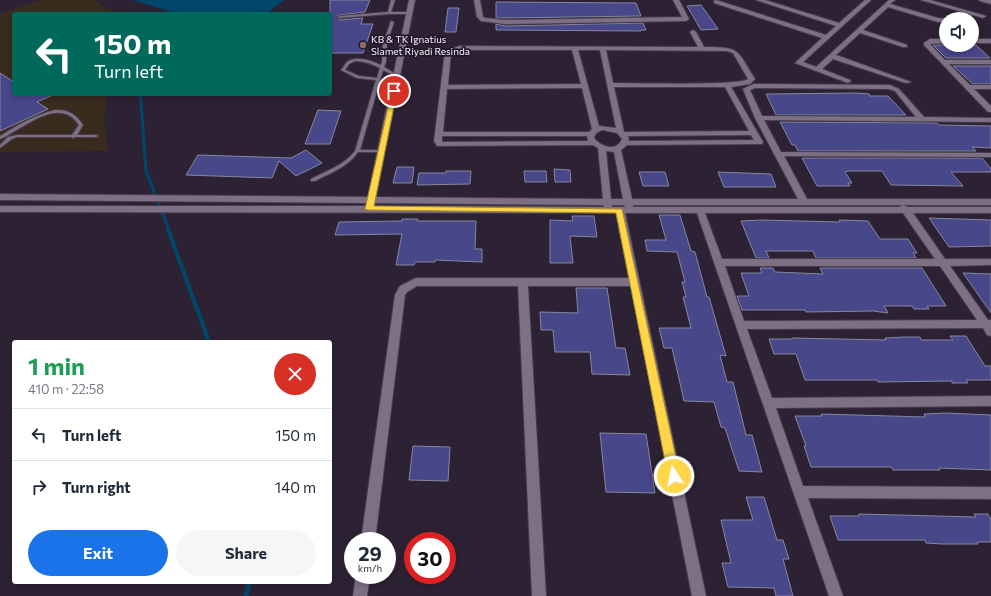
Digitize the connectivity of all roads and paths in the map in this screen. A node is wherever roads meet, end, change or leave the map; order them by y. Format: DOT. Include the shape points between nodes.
graph roads {
  1 [pos="393,0"];
  2 [pos="412,0"];
  3 [pos="477,0"];
  4 [pos="676,0"];
  5 [pos="759,0"];
  6 [pos="868,0"];
  7 [pos="892,0"];
  8 [pos="924,0"];
  9 [pos="982,0"];
  10 [pos="716,2"];
  11 [pos="991,2"];
  12 [pos="886,5"];
  13 [pos="389,13"];
  14 [pos="408,14"];
  15 [pos="991,14"];
  16 [pos="983,16"];
  17 [pos="340,17"];
  18 [pos="939,20"];
  19 [pos="979,21"];
  20 [pos="392,22"];
  21 [pos="840,25"];
  22 [pos="859,31"];
  23 [pos="693,32"];
  24 [pos="826,37"];
  25 [pos="939,41"];
  26 [pos="979,41"];
  27 [pos="991,41"];
  28 [pos="905,46"];
  29 [pos="702,49"];
  30 [pos="575,50"];
  31 [pos="604,50"];
  32 [pos="832,56"];
  33 [pos="943,62"];
  34 [pos="991,62"];
  35 [pos="382,68"];
  36 [pos="817,70"];
  37 [pos="397,76"];
  38 [pos="378,79"];
  39 [pos="848,81"];
  40 [pos="908,82"];
  41 [pos="728,84"];
  42 [pos="612,85"];
  43 [pos="584,86"];
  44 [pos="445,87"];
  45 [pos="968,87"];
  46 [pos="991,87"];
  47 [pos="991,110"];
  48 [pos="759,118"];
  49 [pos="922,119"];
  50 [pos="991,120"];
  51 [pos="11,132"];
  52 [pos="593,132"];
  53 [pos="622,133"];
  54 [pos="755,133"];
  55 [pos="440,134"];
  56 [pos="17,136"];
  57 [pos="73,136"];
  58 [pos="96,136"];
  59 [pos="0,138"];
  60 [pos="593,143"];
  61 [pos="626,143"];
  62 [pos="0,148"];
  63 [pos="602,148"];
  64 [pos="617,149"];
  65 [pos="357,151"];
  66 [pos="382,151"];
  67 [pos="778,154"];
  68 [pos="991,155"];
  69 [pos="313,180"];
  70 [pos="0,197"];
  71 [pos="804,202"];
  72 [pos="893,202"];
  73 [pos="991,202"];
  74 [pos="370,204"];
  75 [pos="618,207"];
  76 [pos="0,209"];
  77 [pos="700,210"];
  78 [pos="906,210"];
  79 [pos="991,210"];
  80 [pos="942,262"];
  81 [pos="991,262"];
  82 [pos="719,263"];
  83 [pos="523,282"];
  84 [pos="634,282"];
  85 [pos="741,325"];
  86 [pos="989,327"];
  87 [pos="991,401"];
  88 [pos="768,403"];
  89 [pos="799,492"];
  90 [pos="991,493"];
  91 [pos="369,532"];
  92 [pos="362,584"];
  93 [pos="360,596"];
  94 [pos="539,596"];
  95 [pos="699,596"];
  96 [pos="836,596"];
  1 -- 13 [label="lane"];
  2 -- 14 [label="street"];
  3 -- 4 [label="street" via="480,17 483,20 505,22 686,19"];
  5 -- 21 [label="street"];
  6 -- 21 [label="street"];
  7 -- 12 [label="street"];
  8 -- 16 [label="street"];
  9 -- 11 [label="street"];
  10 -- 24 [label="street"];
  12 -- 18 [label="street"];
  12 -- 22 [label="street"];
  13 -- 14 [label="lane"];
  13 -- 17 [label="lane"];
  14 -- 37 [label="street"];
  15 -- 16 [label="street"];
  16 -- 19 [label="street"];
  20 -- 35 [label="lane" via="385,44"];
  21 -- 24 [label="street"];
  22 -- 28 [label="street"];
  22 -- 32 [label="street"];
  23 -- 29 [label="street"];
  24 -- 36 [label="street" via="798,63"];
  25 -- 33 [label="street" via="926,42"];
  26 -- 27 [label="street"];
  29 -- 31 [label="street"];
  29 -- 41 [label="street" via="728,49 736,52 752,79 748,83"];
  30 -- 31 [label="street"];
  30 -- 43 [label="street"];
  30 -- 44 [label="street" via="452,49 448,52"];
  31 -- 42 [label="street"];
  32 -- 36 [label="street"];
  32 -- 40 [label="street"];
  33 -- 34 [label="street"];
  33 -- 45 [label="street"];
  35 -- 37 [label="lane"];
  35 -- 38 [label="lane"];
  35 -- 38 [label="lane" via="371,62 356,60 349,62 343,70 358,77"];
  36 -- 39 [label="street"];
  37 -- 66 [label="street"];
  38 -- 65 [label="lane"];
  41 -- 42 [label="street"];
  41 -- 54 [label="street"];
  42 -- 53 [label="street"];
  43 -- 44 [label="street"];
  43 -- 52 [label="street"];
  44 -- 55 [label="street"];
  45 -- 46 [label="street"];
  45 -- 47 [label="street"];
  48 -- 49 [label="street"];
  48 -- 49 [label="street" via="746,89 885,86 898,90"];
  48 -- 67 [label="street"];
  49 -- 50 [label="street"];
  51 -- 56 [label="lane" via="11,136"];
  51 -- 57 [label="lane" via="51,113 62,111 77,117 81,125"];
  51 -- 59 [label="lane"];
  52 -- 53 [label="street" via="609,128"];
  52 -- 55 [label="street"];
  52 -- 60 [label="street" via="590,138"];
  53 -- 54 [label="street"];
  53 -- 61 [label="street"];
  54 -- 61 [label="street" via="759,142"];
  55 -- 60 [label="street" via="440,144"];
  56 -- 57 [label="lane"];
  56 -- 62 [label="lane" via="10,138"];
  57 -- 58 [label="lane"];
  60 -- 63 [label="street"];
  61 -- 64 [label="street"];
  63 -- 64 [label="street"];
  63 -- 75 [label="street"];
  64 -- 75 [label="street"];
  65 -- 66 [label="lane"];
  65 -- 69 [label="lane" via="354,157"];
  66 -- 74 [label="street"];
  67 -- 68 [label="street"];
  67 -- 71 [label="street"];
  70 -- 74 [label="street"];
  71 -- 72 [label="street"];
  71 -- 75 [label="street"];
  72 -- 73 [label="street"];
  72 -- 78 [label="street"];
  74 -- 75 [label="street"];
  74 -- 76 [label="street" via="204,210"];
  75 -- 77 [label="street"];
  75 -- 84 [label="street"];
  77 -- 78 [label="street"];
  77 -- 82 [label="street"];
  78 -- 79 [label="street"];
  78 -- 80 [label="street"];
  80 -- 81 [label="street"];
  80 -- 82 [label="street"];
  80 -- 86 [label="street"];
  82 -- 85 [label="street"];
  83 -- 84 [label="street"];
  83 -- 91 [label="street" via="416,282 403,288 400,295"];
  83 -- 94 [label="street"];
  84 -- 95 [label="street"];
  85 -- 86 [label="street"];
  85 -- 88 [label="street"];
  87 -- 88 [label="street"];
  88 -- 89 [label="street"];
  89 -- 90 [label="street"];
  89 -- 96 [label="street"];
  92 -- 93 [label="street"];
}
